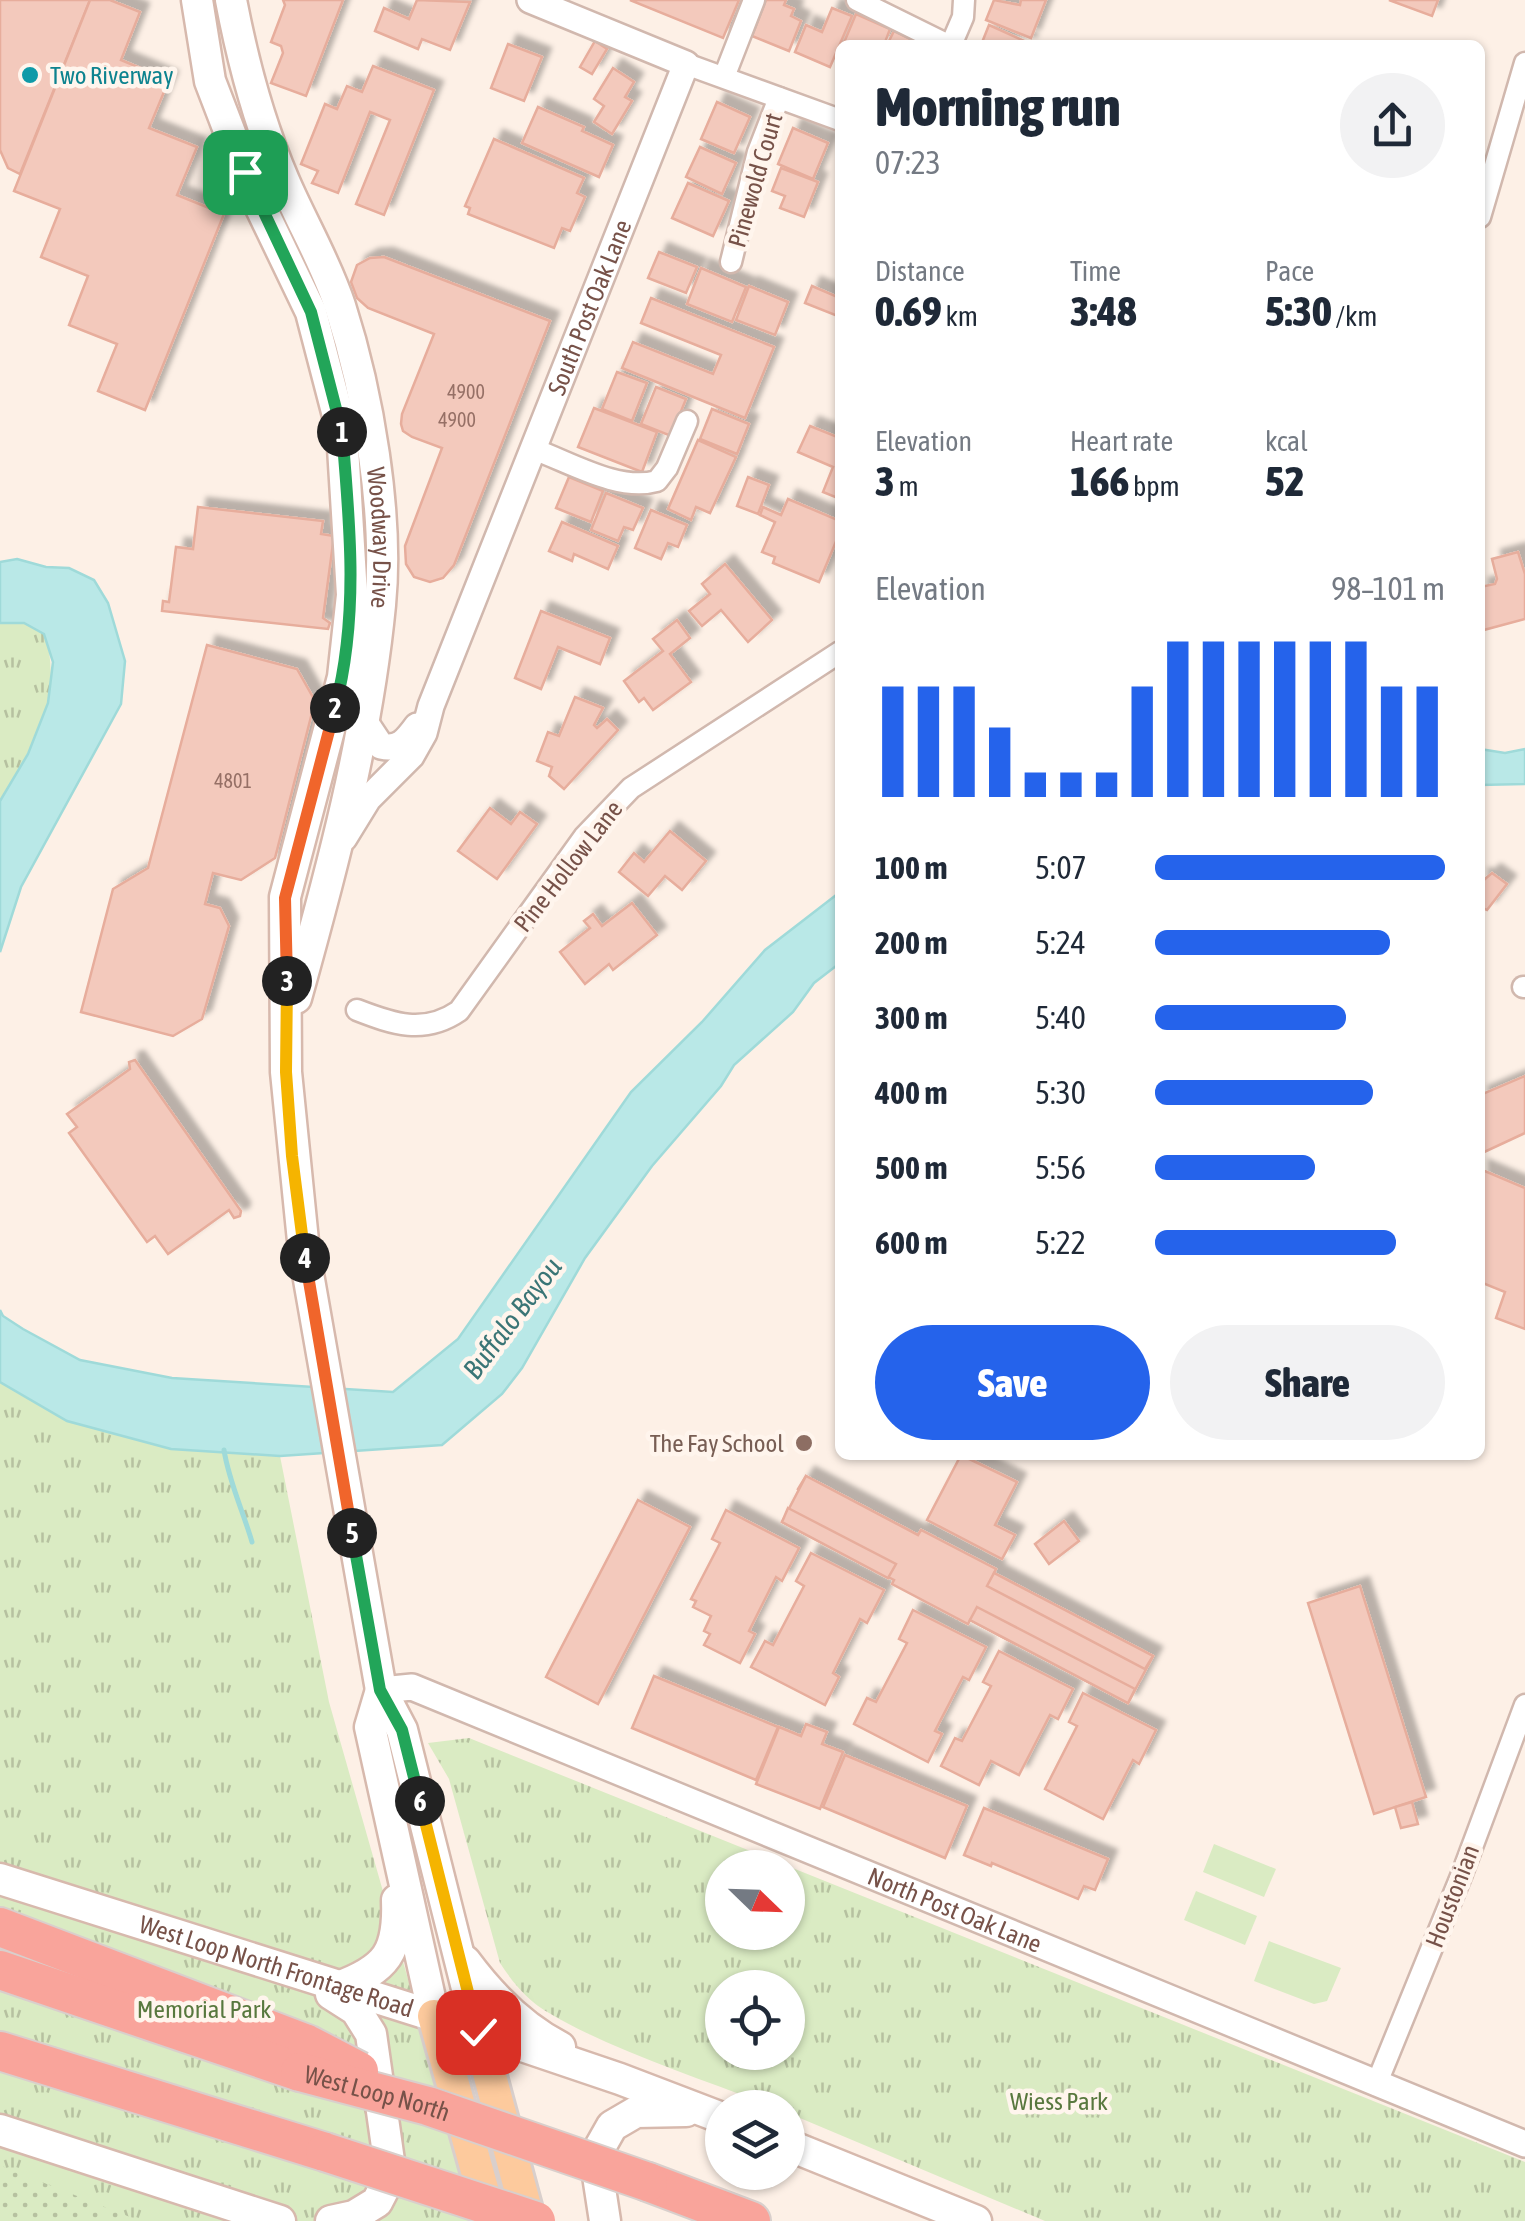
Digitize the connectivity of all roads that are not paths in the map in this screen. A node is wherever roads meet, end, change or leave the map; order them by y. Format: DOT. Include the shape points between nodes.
graph roads {
  1 [pos="197,0"];
  2 [pos="231,0"];
  3 [pos="530,0"];
  4 [pos="754,0"];
  5 [pos="857,0"];
  6 [pos="964,0"];
  7 [pos="940,40"];
  8 [pos="952,40"];
  9 [pos="1525,63"];
  10 [pos="686,64"];
  11 [pos="724,78"];
  12 [pos="779,98"];
  13 [pos="835,118"];
  14 [pos="1485,200"];
  15 [pos="298,214"];
  16 [pos="270,226"];
  17 [pos="731,262"];
  18 [pos="687,421"];
  19 [pos="355,428"];
  20 [pos="534,448"];
  21 [pos="359,655"];
  22 [pos="835,655"];
  23 [pos="432,706"];
  24 [pos="364,722"];
  25 [pos="337,852"];
  26 [pos="357,1010"];
  27 [pos="288,1030"];
  28 [pos="380,1690"];
  29 [pos="1525,1705"];
  30 [pos="394,1837"];
  31 [pos="0,1879"];
  32 [pos="0,1926"];
  33 [pos="458,1952"];
  34 [pos="0,1970"];
  35 [pos="303,1977"];
  36 [pos="338,1987"];
  37 [pos="434,2016"];
  38 [pos="478,2032"];
  39 [pos="0,2051"];
  40 [pos="304,2058"];
  41 [pos="620,2079"];
  42 [pos="1376,2085"];
  43 [pos="705,2112"];
  44 [pos="705,2115"];
  45 [pos="0,2130"];
  46 [pos="1525,2144"];
  47 [pos="805,2152"];
  48 [pos="280,2221"];
  49 [pos="331,2221"];
  50 [pos="491,2221"];
  51 [pos="532,2221"];
  52 [pos="606,2221"];
  53 [pos="751,2221"];
  54 [pos="976,2221"];
  1 -- 16 [label="main road, Woodway Drive" via="210,81"];
  2 -- 15 [label="main road, Woodway Drive" via="244,71"];
  3 -- 10 [label="street"];
  4 -- 11 [label="street"];
  5 -- 7 [label="street"];
  6 -- 8 [label="street"];
  9 -- 14 [label="street"];
  10 -- 11 [label="street"];
  10 -- 20 [label="street, South Post Oak Lane"];
  11 -- 12 [label="street"];
  12 -- 13 [label="street"];
  12 -- 17 [label="street, Pinewold Court"];
  15 -- 16 [label="main road"];
  15 -- 19 [label="main road, Woodway Drive" via="340,304"];
  16 -- 19 [label="main road, Woodway Drive"];
  18 -- 20 [label="street" via="667,468 658,481 644,485"];
  19 -- 21 [label="main road, Woodway Drive" via="381,522 381,602"];
  20 -- 23 [label="street, South Post Oak Lane"];
  21 -- 24 [label="main road, Woodway Drive"];
  21 -- 27 [label="main road, Woodway Drive" via="343,677 285,898"];
  22 -- 26 [label="street, Pine Hollow Lane" via="631,788 584,837 459,1011 414,1027"];
  23 -- 24 [label="street, South Post Oak Lane" via="393,748 381,746"];
  23 -- 25 [label="street, South Post Oak Lane" via="411,756 368,799"];
  24 -- 25 [label="main road, Woodway Drive"];
  25 -- 27 [label="main road, Woodway Drive"];
  27 -- 28 [label="main road, Woodway Drive" via="290,1139 304,1251"];
  28 -- 30 [label="main road, Woodway Drive" via="370,1727"];
  28 -- 33 [label="main road, Woodway Drive" via="402,1730"];
  28 -- 42 [label="street, North Post Oak Lane" via="412,1687"];
  29 -- 42 [label="street, Houstonian"];
  30 -- 36 [label="main road" via="398,1920 391,1953 360,1979"];
  30 -- 37 [label="main road, Woodway Drive"];
  31 -- 35 [label="main road, West Loop North Frontage Road"];
  32 -- 40 [label="highway"];
  33 -- 38 [label="main road, Woodway Drive"];
  33 -- 41 [label="main road" via="488,1992 542,2038"];
  34 -- 40 [label="highway, West Loop North"];
  35 -- 36 [label="main road, West Loop North Frontage Road"];
  35 -- 49 [label="main road" via="356,2010 371,2034 391,2175 377,2202"];
  36 -- 37 [label="main road, West Loop North Frontage Road"];
  37 -- 38 [label="main road, West Loop North Frontage Road"];
  37 -- 50 [label="main road, Woodway Drive"];
  38 -- 41 [label="main road, West Loop North Frontage Road"];
  38 -- 51 [label="main road, Woodway Drive"];
  39 -- 51 [label="highway, bridge"];
  40 -- 53 [label="highway, West Loop North, bridge"];
  41 -- 43 [label="main road, West Loop North Frontage Road"];
  42 -- 46 [label="street, North Post Oak Lane"];
  44 -- 52 [label="main road" via="636,2112 612,2126 596,2156"];
  45 -- 48 [label="main road"];
  47 -- 54 [label="main road"];
}
